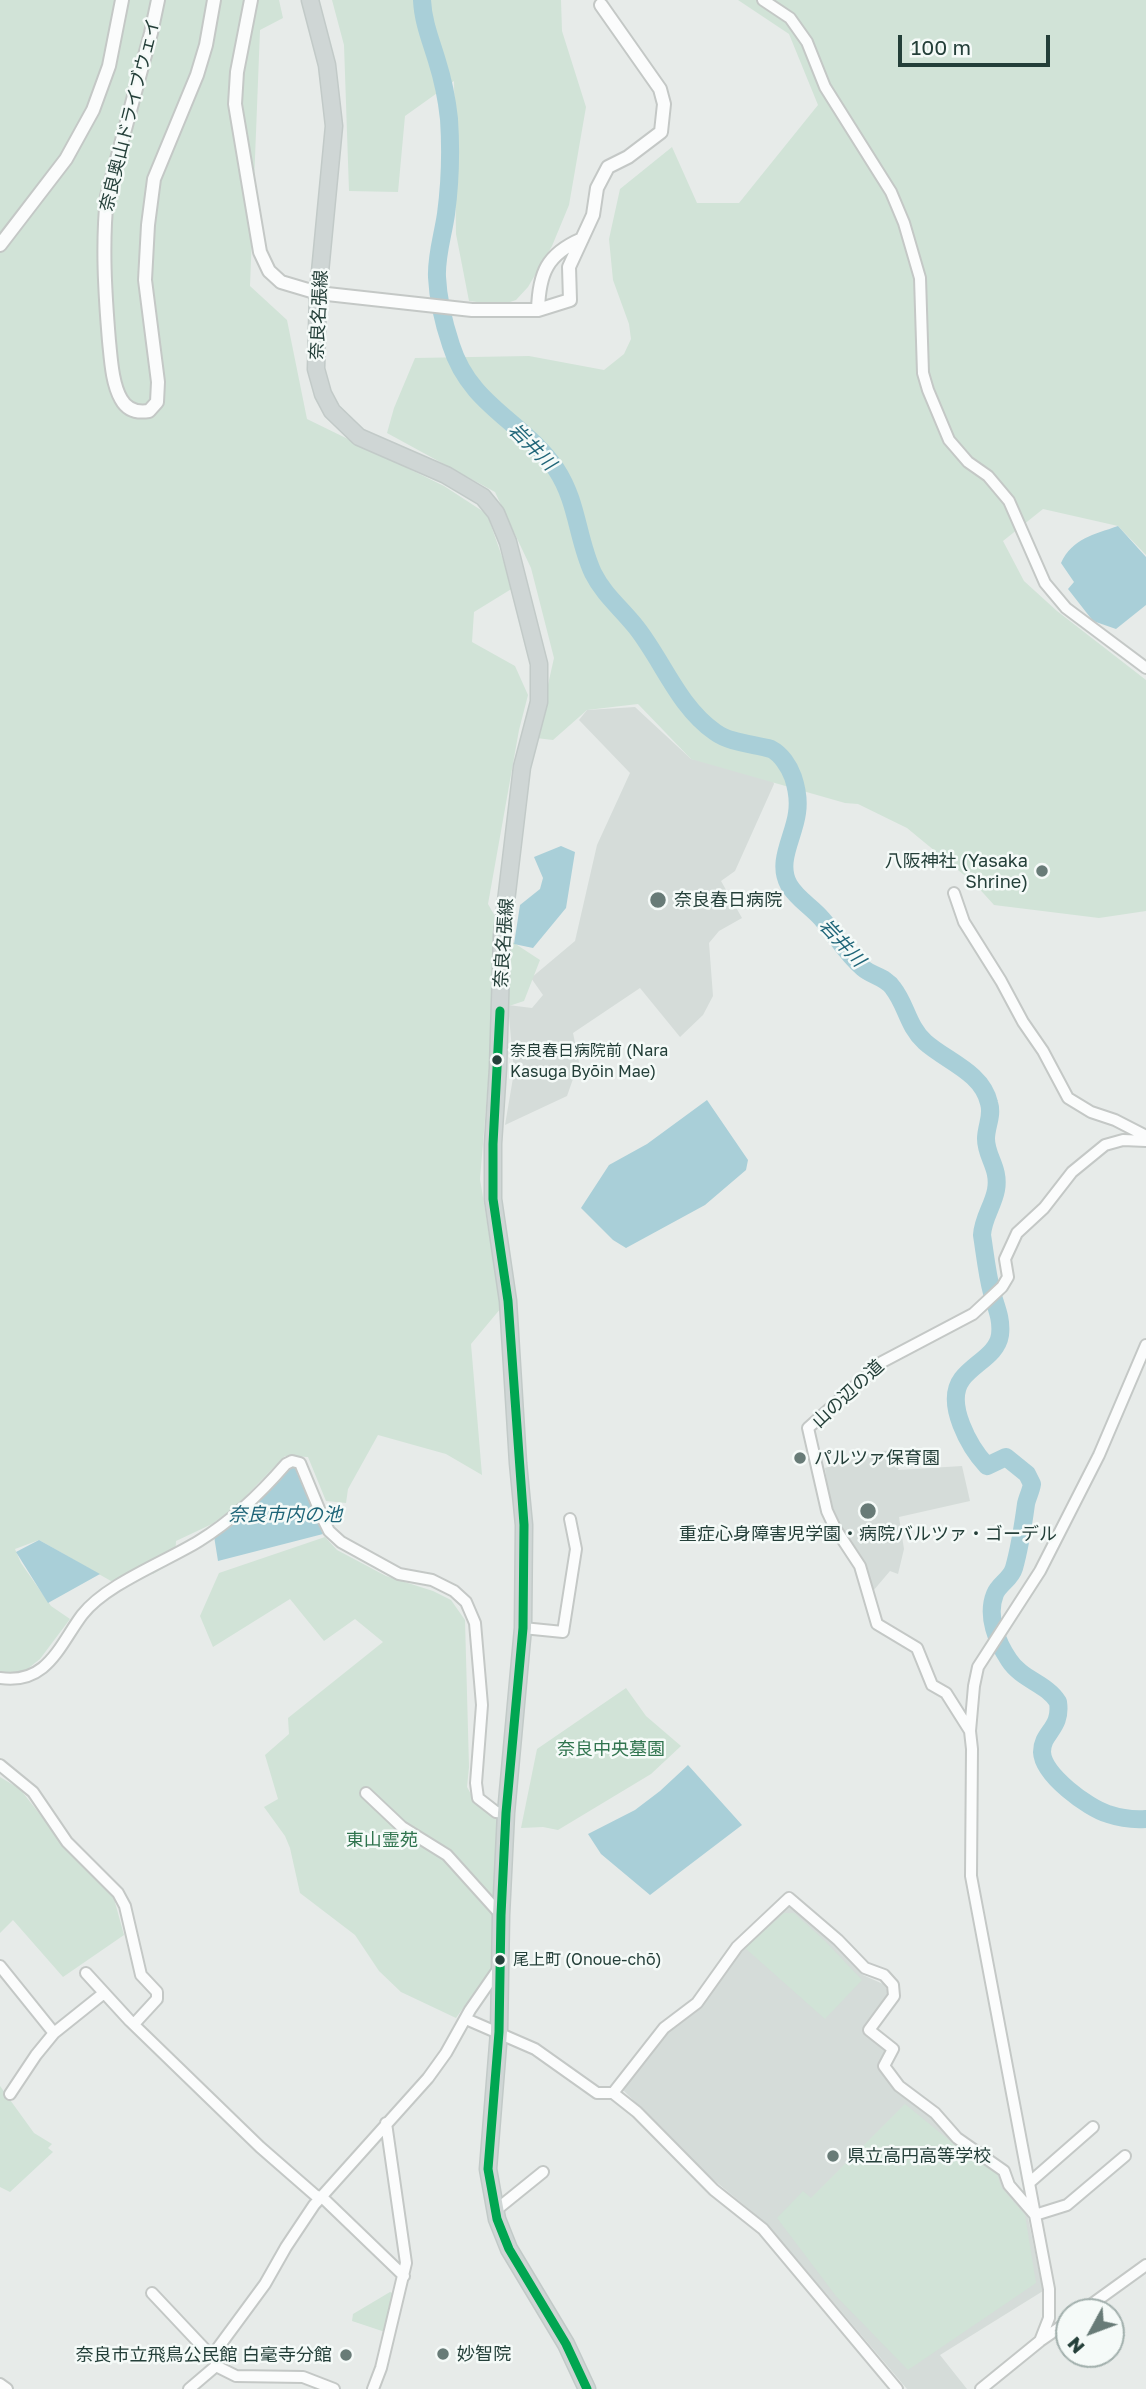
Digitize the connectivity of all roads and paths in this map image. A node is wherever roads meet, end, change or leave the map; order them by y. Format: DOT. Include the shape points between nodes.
graph roads {
  1 [pos="122,0"];
  2 [pos="158,0"];
  3 [pos="215,0"];
  4 [pos="251,0"];
  5 [pos="310,0"];
  6 [pos="763,0"];
  7 [pos="601,5"];
  8 [pos="582,239"];
  9 [pos="0,245"];
  10 [pos="318,293"];
  11 [pos="538,310"];
  12 [pos="1146,668"];
  13 [pos="954,893"];
  14 [pos="1146,1139"];
  15 [pos="1146,1345"];
  16 [pos="570,1519"];
  17 [pos="523,1628"];
  18 [pos="0,1678"];
  19 [pos="970,1731"];
  20 [pos="0,1765"];
  21 [pos="366,1793"];
  22 [pos="506,1813"];
  23 [pos="501,1915"];
  24 [pos="501,1965"];
  25 [pos="0,1966"];
  26 [pos="86,1973"];
  27 [pos="104,1993"];
  28 [pos="466,2019"];
  29 [pos="134,2024"];
  30 [pos="499,2032"];
  31 [pos="54,2033"];
  32 [pos="613,2093"];
  33 [pos="10,2094"];
  34 [pos="386,2123"];
  35 [pos="1093,2127"];
  36 [pos="1125,2156"];
  37 [pos="543,2172"];
  38 [pos="1028,2183"];
  39 [pos="321,2198"];
  40 [pos="496,2210"];
  41 [pos="1035,2215"];
  42 [pos="1146,2265"];
  43 [pos="404,2276"];
  44 [pos="152,2293"];
  45 [pos="1100,2298"];
  46 [pos="1055,2331"];
  47 [pos="1040,2341"];
  48 [pos="214,2361"];
  49 [pos="0,2384"];
  50 [pos="7,2389"];
  51 [pos="189,2389"];
  52 [pos="334,2389"];
  53 [pos="373,2389"];
  54 [pos="587,2389"];
  55 [pos="897,2389"];
  56 [pos="981,2389"];
  1 -- 9 [label="street, 奈良奥山ドライブウェイ" via="109,66 93,110 66,159"];
  2 -- 3 [label="street, 奈良奥山ドライブウェイ" via="107,196 105,222 104,283 111,358 121,399 139,412 149,411 158,398 145,280 154,179 197,75"];
  4 -- 10 [label="street" via="235,103 260,252 269,271 281,282"];
  5 -- 10 [label="main road, 奈良名張線" via="327,65 334,126"];
  6 -- 12 [label="street" via="790,18 807,42 825,87 891,192 920,278 923,373 949,440 1009,501 1045,583 1066,608"];
  7 -- 8 [label="street" via="660,89 664,104 661,132 608,167"];
  8 -- 11 [label="street" via="566,246 547,264 539,285"];
  8 -- 11 [label="street" via="569,267 570,300"];
  10 -- 11 [label="street" via="472,310"];
  10 -- 17 [label="main road, 奈良名張線" via="316,369 332,411 359,437 446,475 483,497 496,513 508,542 539,664 539,702 522,768 502,936 493,1144 493,1199 508,1301 524,1525"];
  13 -- 14 [label="street" via="964,922 1068,1098"];
  14 -- 19 [label="street, 山の辺の道" via="1105,1145 1072,1172 1017,1233 1005,1259 1007,1277 1002,1287 972,1314 882,1362 808,1428 827,1511 860,1566 877,1624 917,1648 932,1685 946,1693"];
  15 -- 19 [label="street" via="1099,1455 1040,1571 978,1667"];
  16 -- 17 [label="street" via="576,1549 563,1632"];
  17 -- 22 [label="main road, 奈良名張線"];
  18 -- 22 [label="street" via="21,1678 40,1671 84,1613 103,1596 230,1521 286,1464 300,1463 329,1531 341,1542 399,1574 432,1580 466,1602 475,1623 482,1705 478,1798 496,1812"];
  19 -- 38 [label="street" via="971,1876"];
  20 -- 29 [label="street" via="27,1785 67,1842 118,1893 125,1906 141,1975 158,1992"];
  21 -- 23 [label="street" via="402,1827 447,1855"];
  22 -- 23 [label="main road, 奈良名張線"];
  23 -- 24 [label="main road, 奈良名張線"];
  24 -- 28 [label="street"];
  24 -- 30 [label="main road, 奈良名張線"];
  25 -- 31 [label="street"];
  26 -- 27 [label="street"];
  27 -- 29 [label="street"];
  27 -- 31 [label="street"];
  28 -- 30 [label="street"];
  28 -- 34 [label="street" via="428,2078"];
  29 -- 39 [label="street" via="260,2147"];
  30 -- 32 [label="street" via="535,2049 597,2093"];
  30 -- 40 [label="main road, 奈良名張線" via="488,2169"];
  31 -- 33 [label="street"];
  32 -- 41 [label="street" via="664,2028 697,2003 737,1947 789,1898 864,1968 884,1975 894,1985 894,1996 869,2030 893,2049 884,2066 899,2086 935,2113 957,2138 1004,2171 1009,2185"];
  32 -- 55 [label="street" via="714,2190 763,2229"];
  34 -- 39 [label="street"];
  34 -- 43 [label="street" via="406,2263"];
  35 -- 38 [label="street"];
  36 -- 41 [label="street" via="1067,2205"];
  37 -- 40 [label="street"];
  38 -- 41 [label="street"];
  39 -- 43 [label="street"];
  39 -- 48 [label="street"];
  40 -- 54 [label="main road, 奈良名張線" via="509,2249 566,2344"];
  41 -- 47 [label="street" via="1049,2289 1049,2318"];
  42 -- 45 [label="street"];
  43 -- 53 [label="street"];
  44 -- 48 [label="street"];
  46 -- 47 [label="street"];
  47 -- 56 [label="street"];
  48 -- 51 [label="street"];
  48 -- 52 [label="street" via="236,2376 303,2377"];
  49 -- 50 [label="street"];
}
